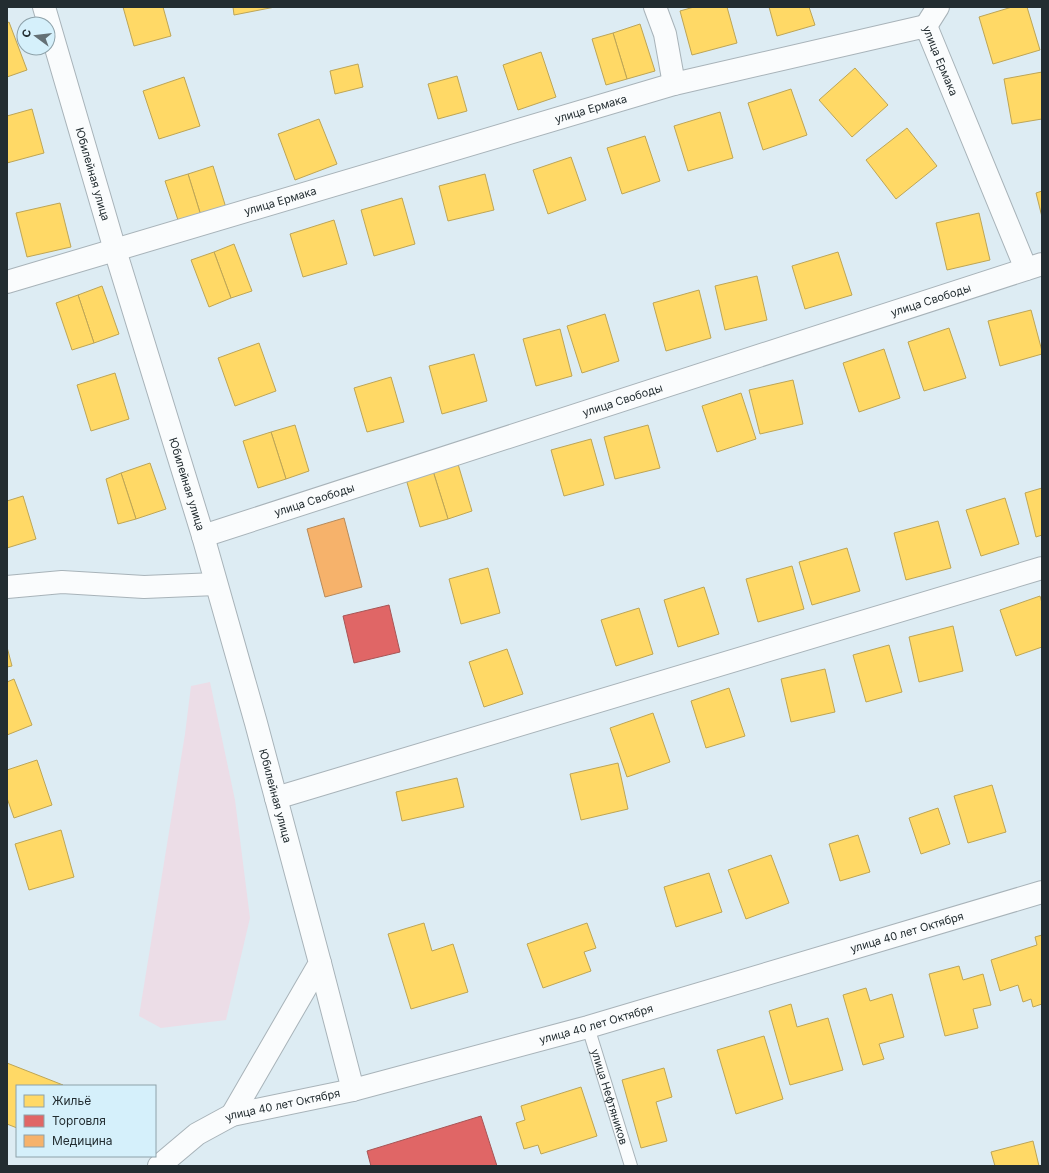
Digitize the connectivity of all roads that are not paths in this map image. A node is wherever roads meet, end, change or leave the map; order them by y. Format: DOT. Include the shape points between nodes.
graph roads {
  1 [pos="44,7"];
  2 [pos="655,7"];
  3 [pos="938,7"];
  4 [pos="926,26"];
  5 [pos="674,84"];
  6 [pos="115,250"];
  7 [pos="1034,266"];
  8 [pos="7,282"];
  9 [pos="203,536"];
  10 [pos="1042,568"];
  11 [pos="216,584"];
  12 [pos="7,587"];
  13 [pos="276,798"];
  14 [pos="1042,892"];
  15 [pos="320,963"];
  16 [pos="588,1027"];
  17 [pos="353,1090"];
  18 [pos="232,1115"];
  19 [pos="159,1166"];
  20 [pos="630,1166"];
  1 -- 6 [label="street, Юбилейная улица"];
  2 -- 5 [label="street" via="665,34"];
  3 -- 4 [label="street"];
  4 -- 5 [label="street, улица Ермака"];
  4 -- 7 [label="street, улица Ермака"];
  5 -- 6 [label="street, улица Ермака"];
  6 -- 8 [label="street, улица Ермака"];
  6 -- 9 [label="street, Юбилейная улица"];
  7 -- 9 [label="street, улица Свободы"];
  9 -- 11 [label="street, Юбилейная улица"];
  10 -- 13 [label="street"];
  11 -- 12 [label="street" via="144,587 62,582"];
  11 -- 13 [label="street, Юбилейная улица"];
  13 -- 15 [label="street, Юбилейная улица"];
  14 -- 16 [label="street, улица 40 лет Октября"];
  15 -- 17 [label="street, Юбилейная улица"];
  15 -- 18 [label="street"];
  16 -- 17 [label="street, улица 40 лет Октября"];
  16 -- 20 [label="lane, улица Нефтяников"];
  17 -- 18 [label="street, улица 40 лет Октября"];
  18 -- 19 [label="street, улица 40 лет Октября" via="197,1134"];
}
